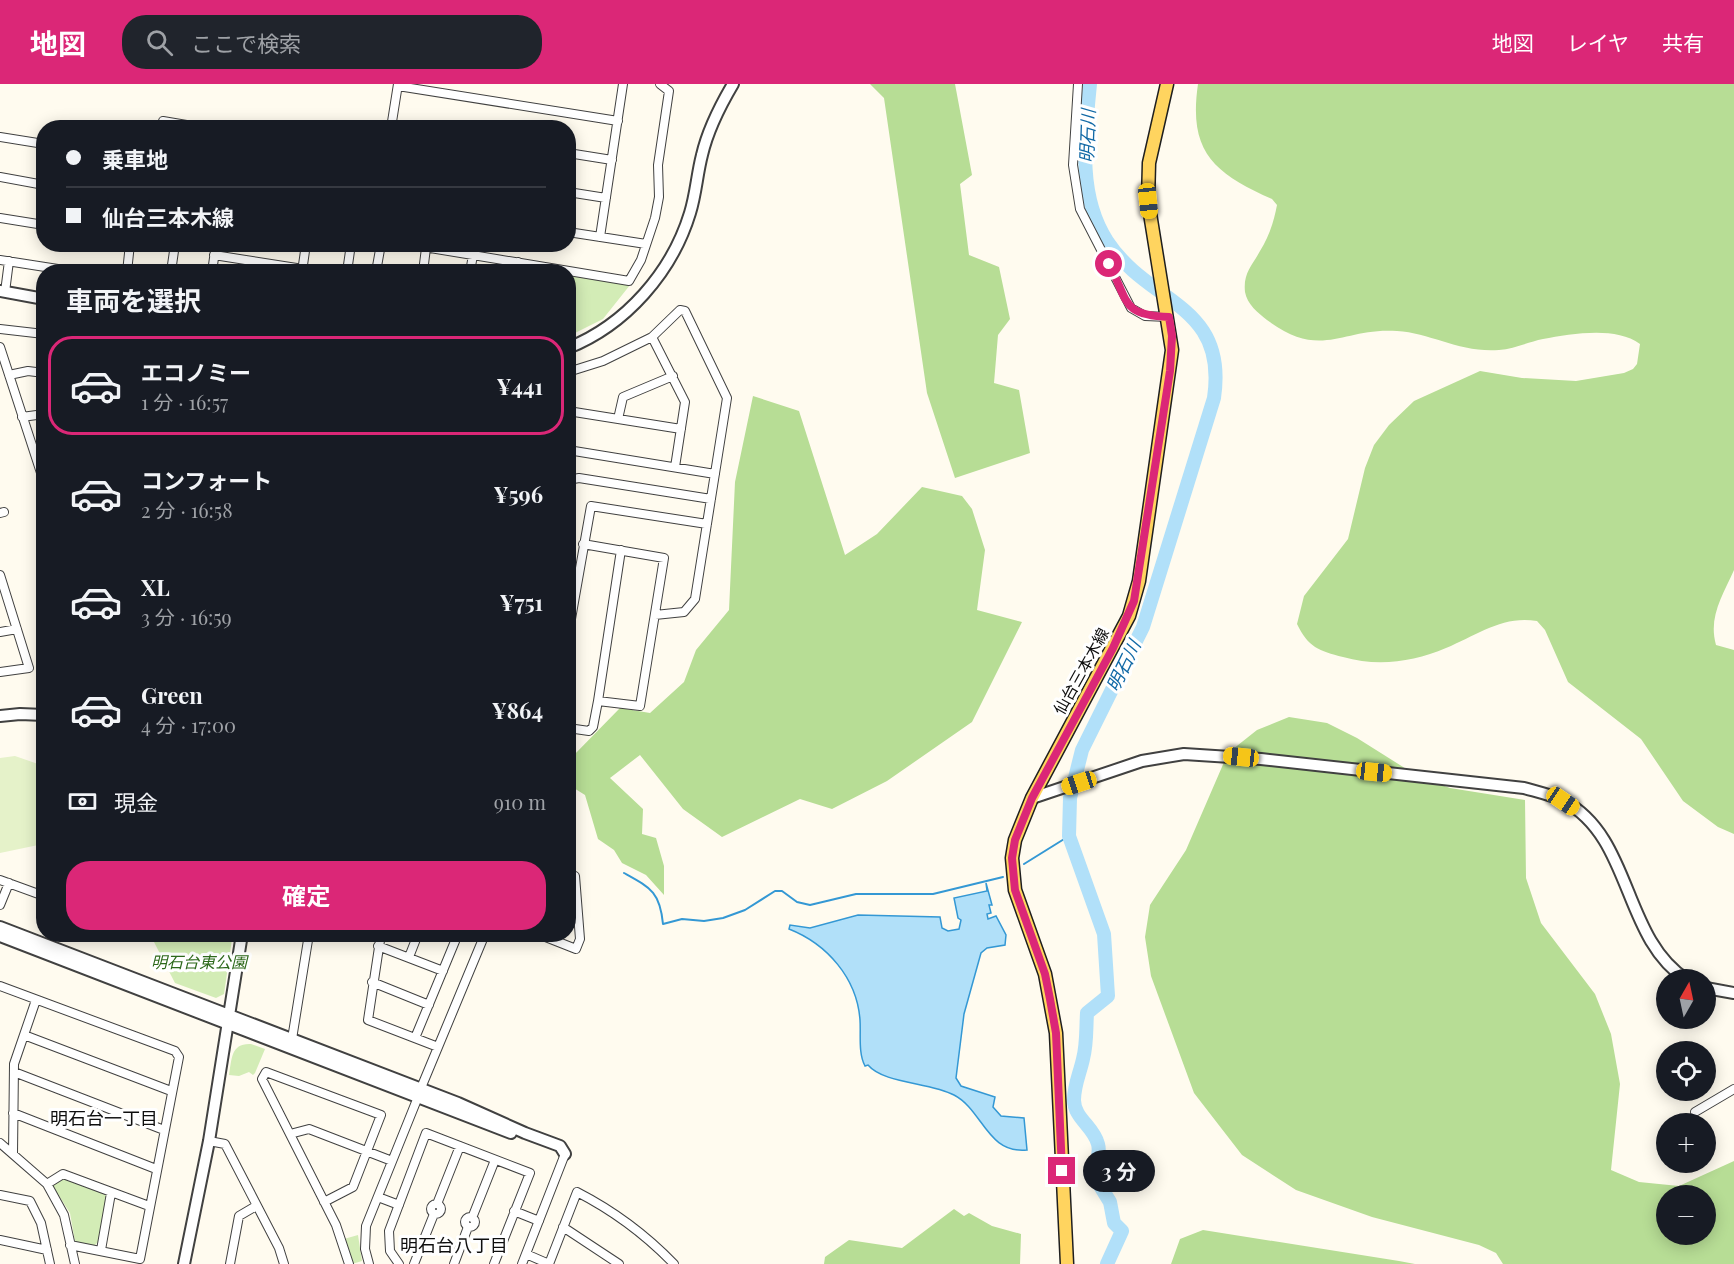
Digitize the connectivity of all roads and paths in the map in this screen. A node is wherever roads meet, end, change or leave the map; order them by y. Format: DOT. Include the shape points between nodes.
graph roads {
  1 [pos="623,84"];
  2 [pos="660,84"];
  3 [pos="733,84"];
  4 [pos="1078,84"];
  5 [pos="1167,84"];
  6 [pos="398,85"];
  7 [pos="392,120"];
  8 [pos="618,121"];
  9 [pos="0,137"];
  10 [pos="36,143"];
  11 [pos="576,154"];
  12 [pos="612,160"];
  13 [pos="0,177"];
  14 [pos="36,184"];
  15 [pos="576,193"];
  16 [pos="606,198"];
  17 [pos="0,218"];
  18 [pos="36,224"];
  19 [pos="576,233"];
  20 [pos="600,237"];
  21 [pos="646,244"];
  22 [pos="215,252"];
  23 [pos="453,252"];
  24 [pos="214,255"];
  25 [pos="473,255"];
  26 [pos="4,260"];
  27 [pos="518,262"];
  28 [pos="213,264"];
  29 [pos="267,264"];
  30 [pos="471,264"];
  31 [pos="528,264"];
  32 [pos="36,265"];
  33 [pos="576,273"];
  34 [pos="3,292"];
  35 [pos="36,297"];
  36 [pos="1168,312"];
  37 [pos="0,329"];
  38 [pos="36,333"];
  39 [pos="652,337"];
  40 [pos="576,343"];
  41 [pos="0,348"];
  42 [pos="576,369"];
  43 [pos="36,372"];
  44 [pos="9,375"];
  45 [pos="673,376"];
  46 [pos="576,412"];
  47 [pos="36,415"];
  48 [pos="22,417"];
  49 [pos="618,419"];
  50 [pos="681,429"];
  51 [pos="36,448"];
  52 [pos="576,451"];
  53 [pos="675,467"];
  54 [pos="715,474"];
  55 [pos="576,479"];
  56 [pos="711,499"];
  57 [pos="707,524"];
  58 [pos="583,544"];
  59 [pos="621,550"];
  60 [pos="0,575"];
  61 [pos="576,587"];
  62 [pos="3,593"];
  63 [pos="655,615"];
  64 [pos="17,630"];
  65 [pos="0,632"];
  66 [pos="0,672"];
  67 [pos="598,701"];
  68 [pos="36,715"];
  69 [pos="0,716"];
  70 [pos="576,729"];
  71 [pos="1032,798"];
  72 [pos="0,880"];
  73 [pos="9,883"];
  74 [pos="576,889"];
  75 [pos="36,893"];
  76 [pos="0,905"];
  77 [pos="0,927"];
  78 [pos="0,936"];
  79 [pos="36,942"];
  80 [pos="37,942"];
  81 [pos="241,942"];
  82 [pos="308,942"];
  83 [pos="379,942"];
  84 [pos="415,942"];
  85 [pos="455,942"];
  86 [pos="482,942"];
  87 [pos="558,942"];
  88 [pos="378,946"];
  89 [pos="409,957"];
  90 [pos="1673,969"];
  91 [pos="443,971"];
  92 [pos="372,982"];
  93 [pos="0,986"];
  94 [pos="1716,990"];
  95 [pos="1734,993"];
  96 [pos="36,1000"];
  97 [pos="429,1005"];
  98 [pos="229,1020"];
  99 [pos="24,1035"];
  100 [pos="415,1038"];
  101 [pos="292,1039"];
  102 [pos="438,1047"];
  103 [pos="14,1072"];
  104 [pos="1734,1089"];
  105 [pos="171,1091"];
  106 [pos="419,1092"];
  107 [pos="1695,1112"];
  108 [pos="13,1113"];
  109 [pos="164,1130"];
  110 [pos="290,1134"];
  111 [pos="209,1141"];
  112 [pos="0,1143"];
  113 [pos="460,1146"];
  114 [pos="367,1151"];
  115 [pos="13,1154"];
  116 [pos="565,1154"];
  117 [pos="495,1160"];
  118 [pos="392,1161"];
  119 [pos="156,1169"];
  120 [pos="47,1184"];
  121 [pos="111,1193"];
  122 [pos="0,1195"];
  123 [pos="378,1197"];
  124 [pos="324,1202"];
  125 [pos="399,1205"];
  126 [pos="149,1206"];
  127 [pos="256,1206"];
  128 [pos="514,1212"];
  129 [pos="539,1221"];
  130 [pos="563,1227"];
  131 [pos="0,1240"];
  132 [pos="70,1245"];
  133 [pos="47,1250"];
  134 [pos="100,1250"];
  135 [pos="526,1254"];
  136 [pos="50,1264"];
  137 [pos="75,1264"];
  138 [pos="184,1264"];
  139 [pos="230,1264"];
  140 [pos="284,1264"];
  141 [pos="349,1264"];
  142 [pos="369,1264"];
  143 [pos="399,1264"];
  144 [pos="414,1264"];
  145 [pos="454,1264"];
  146 [pos="494,1264"];
  147 [pos="522,1264"];
  148 [pos="549,1264"];
  149 [pos="619,1264"];
  150 [pos="674,1264"];
  151 [pos="1068,1264"];
  1 -- 8 [label="street"];
  2 -- 21 [label="street" via="669,91 658,165 659,197"];
  3 -- 40 [label="street" via="707,138 684,230 663,270 617,320"];
  4 -- 36 [label="street" via="1073,165 1080,209 1131,308 1145,316"];
  5 -- 36 [label="main road, 仙台三本木線" via="1148,179 1150,221"];
  6 -- 7 [label="street"];
  6 -- 8 [label="street"];
  8 -- 12 [label="street"];
  9 -- 10 [label="street"];
  11 -- 12 [label="street"];
  12 -- 16 [label="street"];
  13 -- 14 [label="street"];
  15 -- 16 [label="street"];
  16 -- 20 [label="street"];
  17 -- 18 [label="street"];
  19 -- 20 [label="street"];
  20 -- 21 [label="street"];
  21 -- 33 [label="street" via="629,281"];
  22 -- 24 [label="street"];
  23 -- 25 [label="street"];
  24 -- 28 [label="street"];
  24 -- 29 [label="street"];
  25 -- 27 [label="street"];
  25 -- 30 [label="street"];
  26 -- 32 [label="street"];
  26 -- 34 [label="street"];
  27 -- 31 [label="street"];
  34 -- 35 [label="street"];
  36 -- 71 [label="main road, 仙台三本木線" via="1172,336 1170,371 1134,601"];
  37 -- 38 [label="street"];
  39 -- 42 [label="street"];
  39 -- 45 [label="street"];
  39 -- 54 [label="street" via="680,310 685,311 727,394"];
  41 -- 44 [label="street"];
  43 -- 44 [label="street"];
  44 -- 48 [label="street"];
  45 -- 49 [label="street" via="623,397"];
  45 -- 50 [label="street" via="685,402"];
  46 -- 49 [label="street"];
  47 -- 48 [label="street"];
  48 -- 51 [label="street"];
  49 -- 50 [label="street"];
  50 -- 53 [label="street"];
  52 -- 53 [label="street"];
  53 -- 54 [label="street"];
  54 -- 56 [label="street"];
  55 -- 56 [label="street"];
  56 -- 57 [label="street"];
  57 -- 58 [label="street" via="591,506"];
  57 -- 63 [label="street" via="693,604 684,612"];
  58 -- 59 [label="street"];
  58 -- 61 [label="street"];
  59 -- 63 [label="street" via="664,558"];
  59 -- 67 [label="street"];
  60 -- 62 [label="street"];
  62 -- 64 [label="street"];
  63 -- 67 [label="street" via="640,706"];
  64 -- 65 [label="street"];
  64 -- 66 [label="street" via="29,668"];
  67 -- 70 [label="street" via="593,727 589,731"];
  68 -- 69 [label="street"];
  71 -- 90 [label="street" via="1142,761 1184,754 1524,788 1576,809 1599,832 1656,952"];
  71 -- 151 [label="main road, 仙台三本木線" via="1015,840 1012,867 1015,890 1045,974 1056,1033"];
  72 -- 73 [label="street"];
  73 -- 75 [label="street"];
  73 -- 76 [label="street"];
  74 -- 87 [label="street" via="580,939 576,949"];
  77 -- 79 [label="street"];
  78 -- 98 [label="street"];
  80 -- 98 [label="street"];
  81 -- 98 [label="street"];
  82 -- 101 [label="street"];
  83 -- 88 [label="street"];
  84 -- 89 [label="street"];
  85 -- 91 [label="street"];
  86 -- 102 [label="street"];
  88 -- 89 [label="street"];
  88 -- 92 [label="street"];
  89 -- 91 [label="street"];
  91 -- 97 [label="street"];
  92 -- 97 [label="street"];
  92 -- 100 [label="street" via="368,1020"];
  93 -- 96 [label="street"];
  94 -- 95 [label="street"];
  96 -- 99 [label="street"];
  96 -- 105 [label="street" via="175,1051 179,1057"];
  97 -- 100 [label="street"];
  98 -- 101 [label="street"];
  98 -- 106 [label="street"];
  98 -- 111 [label="street"];
  99 -- 103 [label="street"];
  99 -- 105 [label="street"];
  100 -- 102 [label="street"];
  101 -- 106 [label="street"];
  102 -- 106 [label="street"];
  103 -- 108 [label="street"];
  103 -- 109 [label="street"];
  104 -- 107 [label="street"];
  105 -- 109 [label="street"];
  106 -- 116 [label="street"];
  106 -- 118 [label="street"];
  108 -- 115 [label="street"];
  108 -- 119 [label="street"];
  109 -- 119 [label="street"];
  110 -- 114 [label="street" via="309,1129"];
  110 -- 114 [label="street" via="262,1079 266,1071 381,1115"];
  110 -- 124 [label="street"];
  111 -- 127 [label="street" via="225,1144"];
  111 -- 138 [label="street"];
  112 -- 115 [label="street"];
  113 -- 117 [label="street"];
  113 -- 125 [label="street" via="426,1133"];
  113 -- 144 [label="street" via="437,1204 440,1211 434,1214"];
  114 -- 118 [label="street"];
  114 -- 124 [label="street" via="353,1187"];
  115 -- 120 [label="street"];
  116 -- 129 [label="street"];
  117 -- 128 [label="street" via="530,1173"];
  117 -- 145 [label="street" via="472,1218 465,1221 468,1227"];
  118 -- 123 [label="street"];
  119 -- 126 [label="street"];
  120 -- 121 [label="street" via="63,1174"];
  120 -- 132 [label="street" via="64,1215"];
  121 -- 126 [label="street"];
  121 -- 134 [label="street"];
  122 -- 133 [label="street" via="30,1202 41,1223"];
  123 -- 125 [label="street"];
  123 -- 142 [label="street" via="366,1226"];
  124 -- 141 [label="street"];
  125 -- 143 [label="street" via="388,1241"];
  126 -- 134 [label="street" via="140,1258"];
  127 -- 139 [label="street" via="239,1216"];
  127 -- 140 [label="street"];
  128 -- 129 [label="street"];
  128 -- 146 [label="street"];
  129 -- 135 [label="street"];
  130 -- 148 [label="street"];
  130 -- 149 [label="street"];
  130 -- 150 [label="street" via="577,1192 635,1227"];
  131 -- 133 [label="street"];
  132 -- 134 [label="street"];
  132 -- 137 [label="street"];
  133 -- 136 [label="street"];
  135 -- 147 [label="street"];
  135 -- 148 [label="street"];
}
